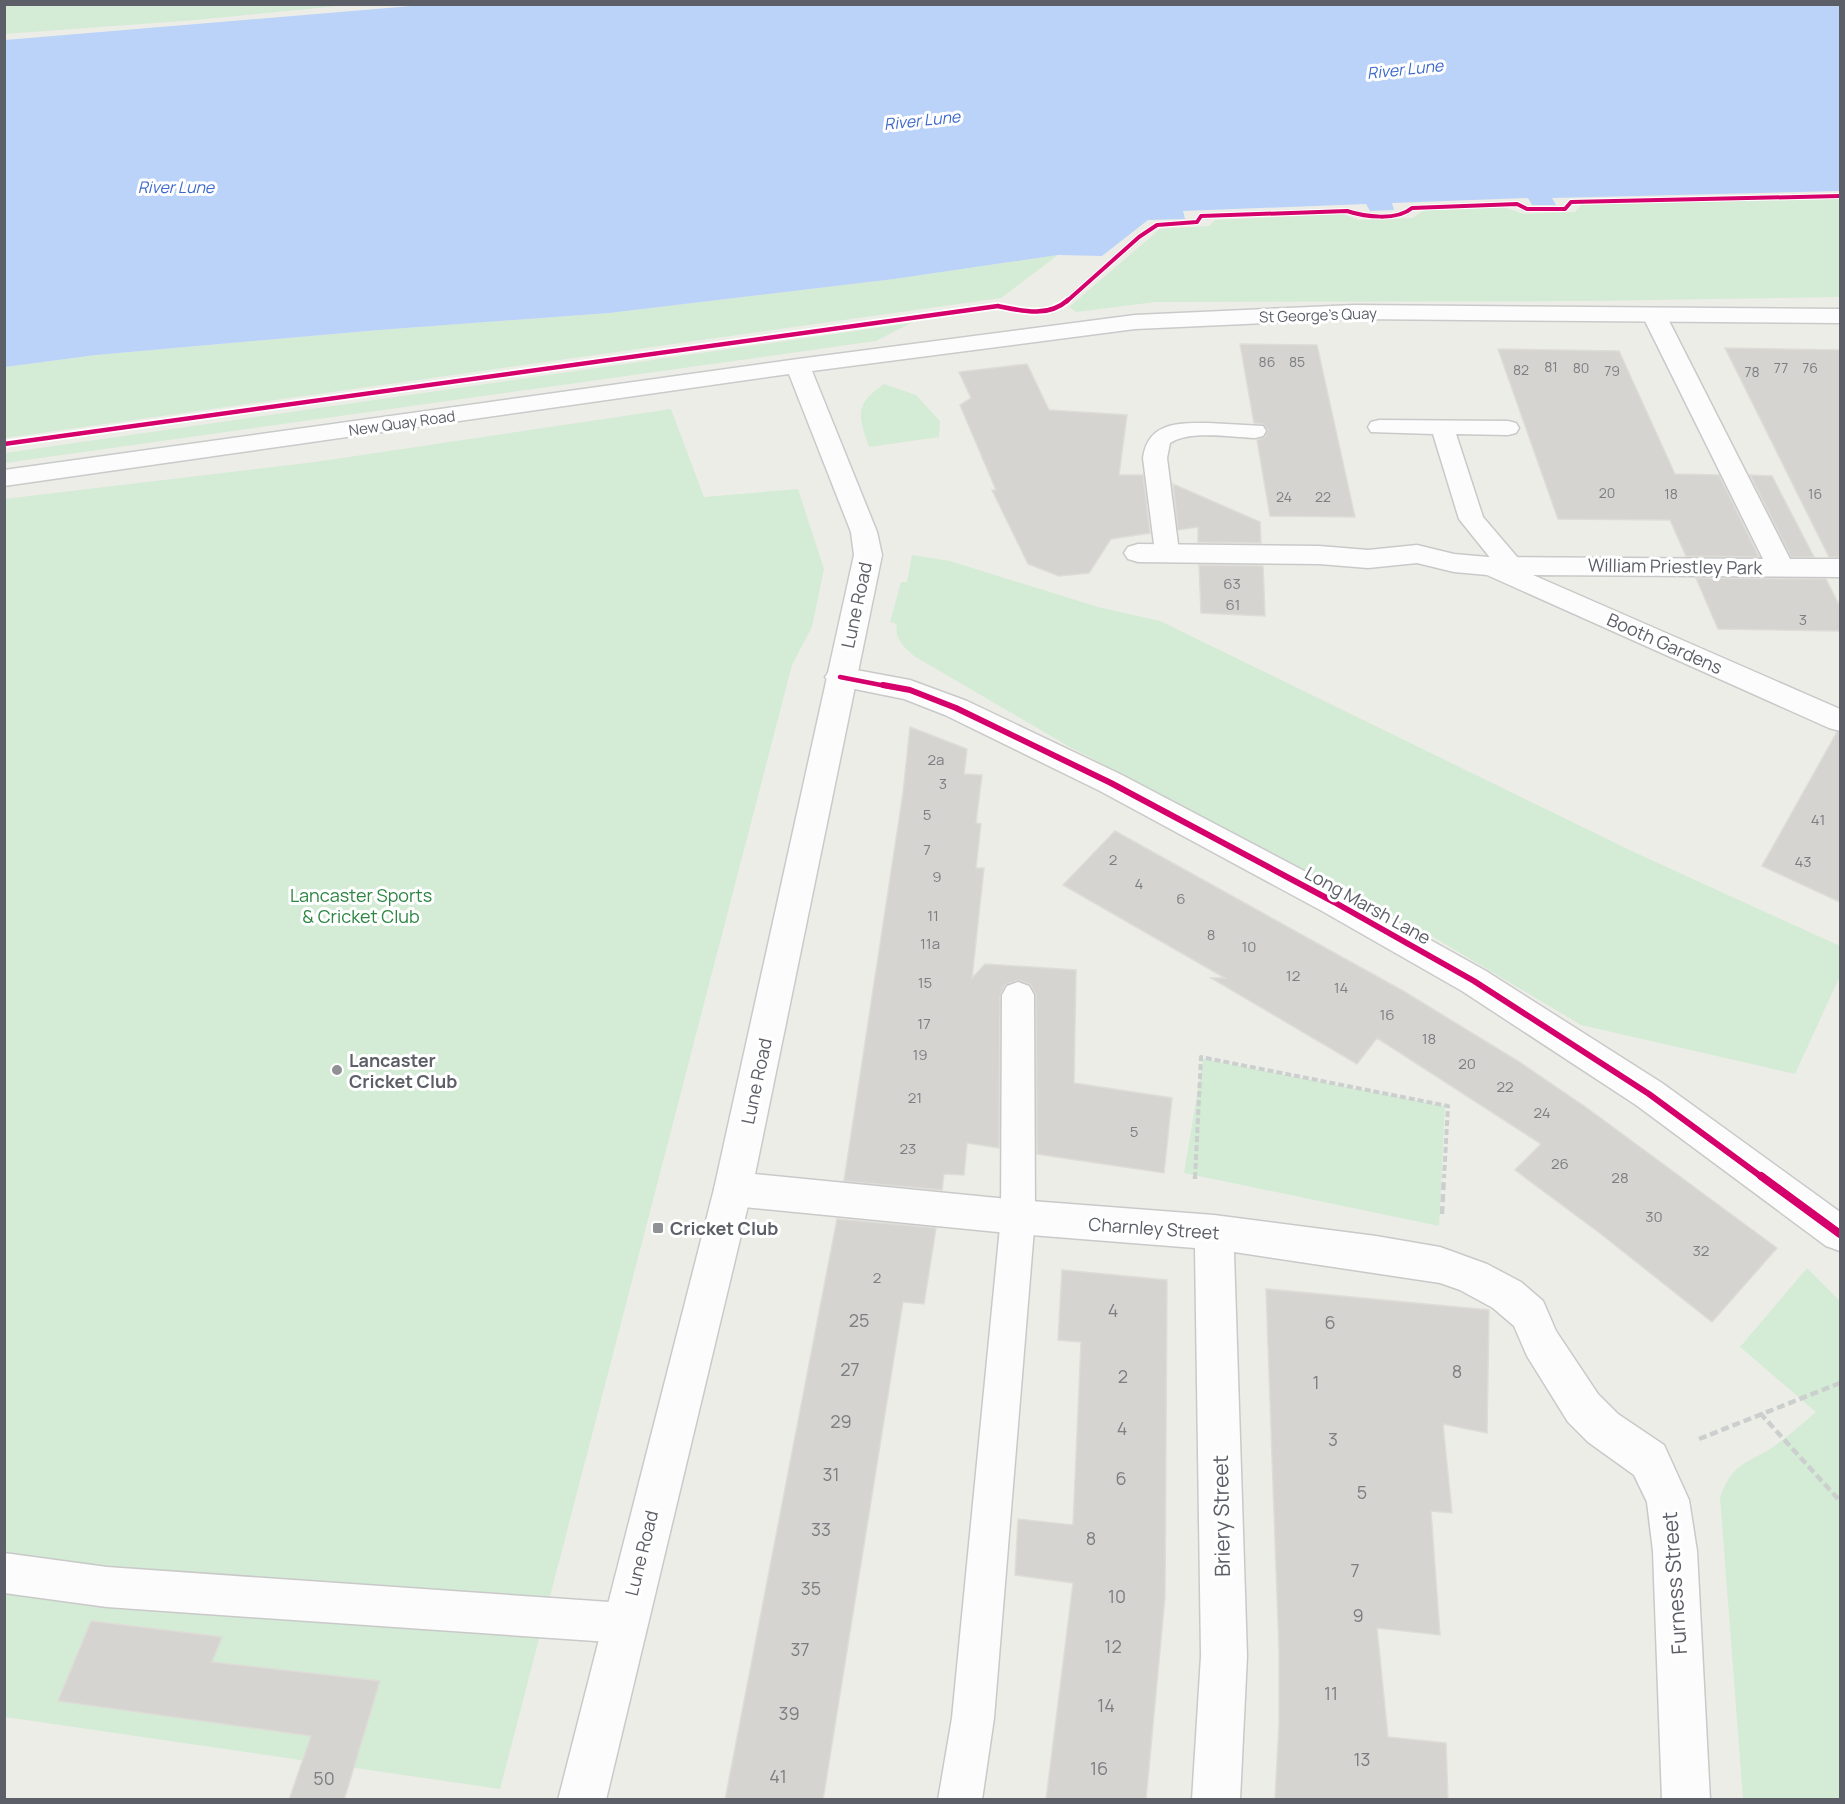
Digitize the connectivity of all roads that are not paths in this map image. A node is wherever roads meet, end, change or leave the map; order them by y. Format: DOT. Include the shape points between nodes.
graph roads {
  1 [pos="1653,315"];
  2 [pos="1840,316"];
  3 [pos="798,366"];
  4 [pos="1379,427"];
  5 [pos="1443,428"];
  6 [pos="1508,428"];
  7 [pos="1255,431"];
  8 [pos="4,478"];
  9 [pos="1167,552"];
  10 [pos="1138,553"];
  11 [pos="1499,565"];
  12 [pos="1781,568"];
  13 [pos="1840,568"];
  14 [pos="840,677"];
  15 [pos="1840,721"];
  16 [pos="1018,995"];
  17 [pos="733,1189"];
  18 [pos="1018,1217"];
  19 [pos="1203,1231"];
  20 [pos="1840,1234"];
  21 [pos="1541,1343"];
  22 [pos="4,1573"];
  23 [pos="624,1623"];
  24 [pos="582,1800"];
  25 [pos="960,1800"];
  26 [pos="1216,1800"];
  27 [pos="1686,1800"];
  1 -- 2 [label="street, St George's Quay"];
  1 -- 3 [label="street, St George's Quay" via="1354,312 1135,322"];
  1 -- 12 [label="street"];
  3 -- 8 [label="street, New Quay Road"];
  3 -- 14 [label="street, Lune Road" via="864,532 868,555"];
  4 -- 5 [label="lane"];
  5 -- 6 [label="lane"];
  5 -- 11 [label="lane" via="1471,519"];
  7 -- 9 [label="lane" via="1179,431 1164,436 1157,445 1155,458"];
  9 -- 10 [label="street, Booth Gardens"];
  9 -- 11 [label="street, Booth Gardens" via="1352,559 1417,554 1454,563"];
  11 -- 12 [label="street, William Priestley Park"];
  11 -- 15 [label="street, Booth Gardens"];
  12 -- 13 [label="street, William Priestley Park"];
  14 -- 17 [label="street, Lune Road"];
  14 -- 20 [label="street, Long Marsh Lane" via="910,690 956,708 1111,783 1344,908 1474,981 1649,1094"];
  16 -- 18 [label="lane"];
  17 -- 18 [label="street, Charnley Street"];
  17 -- 23 [label="street, Lune Road"];
  18 -- 19 [label="street, Charnley Street"];
  18 -- 25 [label="lane" via="977,1675"];
  19 -- 21 [label="street, Charnley Street" via="1440,1265 1507,1295 1529,1314"];
  19 -- 26 [label="street, Briery Street" via="1224,1656"];
  21 -- 27 [label="street, Furness Street" via="1583,1408 1603,1428 1648,1460 1668,1500 1675,1551"];
  22 -- 23 [label="lane" via="107,1587"];
  23 -- 24 [label="street, Lune Road"];
}
